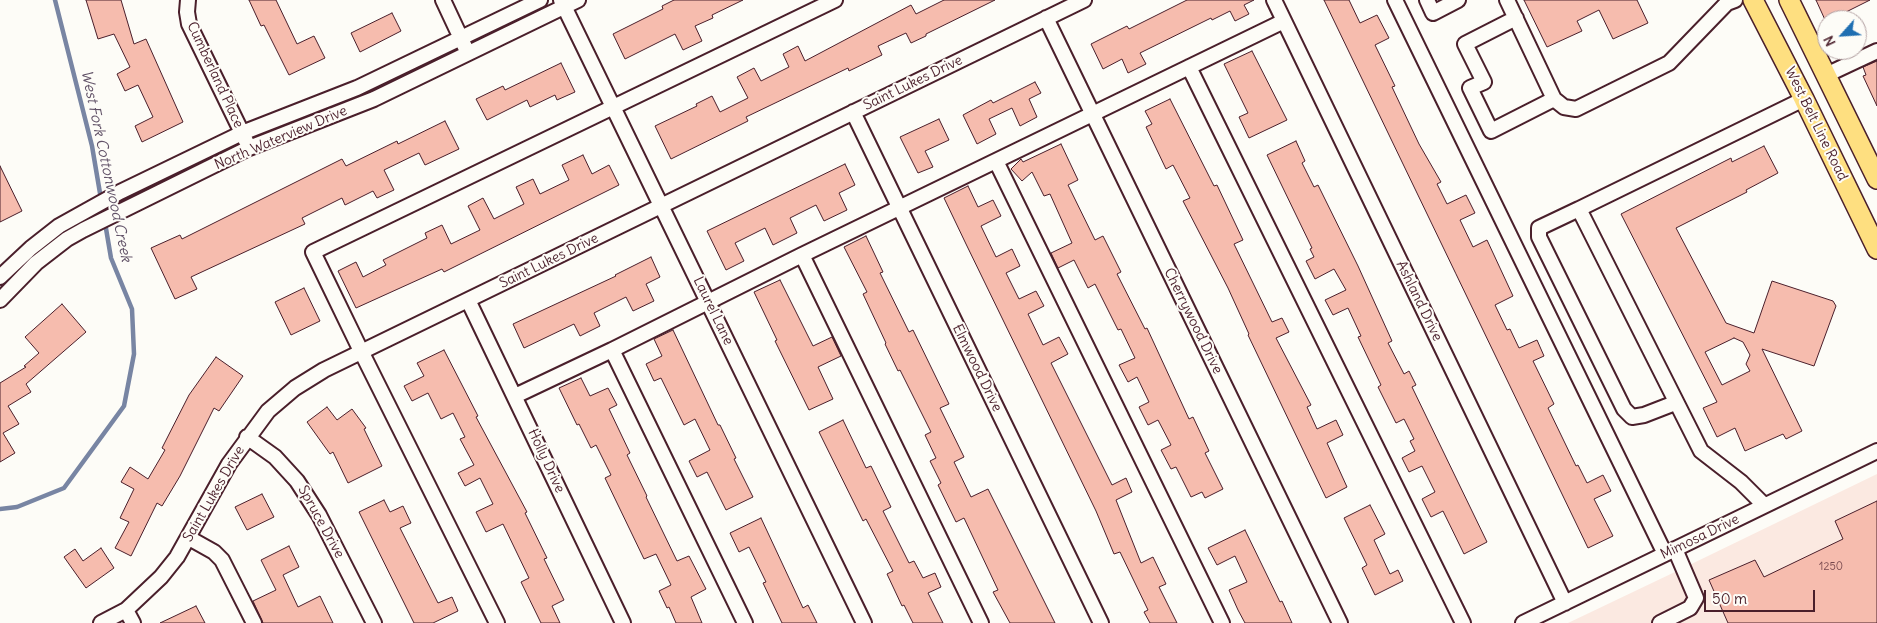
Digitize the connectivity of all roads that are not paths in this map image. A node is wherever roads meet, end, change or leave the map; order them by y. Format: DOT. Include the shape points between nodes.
graph roads {
  1 [pos="188,0"];
  2 [pos="443,0"];
  3 [pos="540,0"];
  4 [pos="578,0"];
  5 [pos="835,0"];
  6 [pos="1084,0"];
  7 [pos="1274,0"];
  8 [pos="1395,0"];
  9 [pos="1427,0"];
  10 [pos="1458,0"];
  11 [pos="1507,0"];
  12 [pos="1735,0"];
  13 [pos="1753,0"];
  14 [pos="1789,0"];
  15 [pos="563,3"];
  16 [pos="1046,18"];
  17 [pos="1516,18"];
  18 [pos="1284,21"];
  19 [pos="461,38"];
  20 [pos="1877,51"];
  21 [pos="468,53"];
  22 [pos="1189,67"];
  23 [pos="1826,75"];
  24 [pos="1554,99"];
  25 [pos="1804,99"];
  26 [pos="614,106"];
  27 [pos="854,112"];
  28 [pos="1092,114"];
  29 [pos="242,133"];
  30 [pos="249,148"];
  31 [pos="996,161"];
  32 [pos="1877,179"];
  33 [pos="662,206"];
  34 [pos="900,208"];
  35 [pos="1579,208"];
  36 [pos="1877,249"];
  37 [pos="802,255"];
  38 [pos="0,277"];
  39 [pos="0,300"];
  40 [pos="468,300"];
  41 [pos="708,301"];
  42 [pos="612,350"];
  43 [pos="360,351"];
  44 [pos="515,396"];
  45 [pos="1675,403"];
  46 [pos="247,437"];
  47 [pos="1877,452"];
  48 [pos="1764,506"];
  49 [pos="189,538"];
  50 [pos="1670,552"];
  51 [pos="1564,603"];
  52 [pos="126,610"];
  53 [pos="101,623"];
  54 [pos="132,623"];
  55 [pos="254,623"];
  56 [pos="374,623"];
  57 [pos="497,623"];
  58 [pos="623,623"];
  59 [pos="745,623"];
  60 [pos="864,623"];
  61 [pos="981,623"];
  62 [pos="1101,623"];
  63 [pos="1222,623"];
  64 [pos="1340,623"];
  65 [pos="1463,623"];
  66 [pos="1523,623"];
  67 [pos="1660,623"];
  1 -- 29 [label="street, Cumberland Place" via="189,24"];
  2 -- 19 [label="street"];
  3 -- 19 [label="street, North Waterview Drive"];
  4 -- 15 [label="street, North Waterview Drive"];
  5 -- 26 [label="street"];
  6 -- 16 [label="street, Saint Lukes Drive"];
  7 -- 18 [label="street, Ashland Drive"];
  8 -- 50 [label="street"];
  9 -- 10 [label="street" via="1433,13"];
  11 -- 17 [label="street"];
  12 -- 24 [label="street" via="1727,3 1669,63 1576,109 1564,107"];
  13 -- 25 [label="main road, West Belt Line Road"];
  14 -- 23 [label="main road"];
  15 -- 21 [label="street, North Waterview Drive"];
  15 -- 26 [label="street, Laurel Lane"];
  16 -- 27 [label="street, Saint Lukes Drive"];
  16 -- 28 [label="street, Cherrywood Drive"];
  17 -- 24 [label="street"];
  17 -- 24 [label="street" via="1465,44 1484,82 1470,88 1491,130"];
  18 -- 22 [label="street"];
  18 -- 51 [label="street, Ashland Drive"];
  19 -- 21 [label="street"];
  19 -- 29 [label="street, North Waterview Drive" via="356,88"];
  20 -- 23 [label="street"];
  21 -- 30 [label="street, North Waterview Drive" via="374,99"];
  22 -- 28 [label="street"];
  22 -- 65 [label="street"];
  23 -- 32 [label="main road"];
  25 -- 35 [label="street"];
  25 -- 36 [label="main road, West Belt Line Road"];
  26 -- 33 [label="street, Laurel Lane"];
  26 -- 43 [label="street" via="313,252"];
  27 -- 33 [label="street, Saint Lukes Drive"];
  27 -- 34 [label="street, Elmwood Drive"];
  28 -- 31 [label="street"];
  28 -- 64 [label="street, Cherrywood Drive"];
  29 -- 30 [label="street, Cumberland Place"];
  29 -- 38 [label="street, North Waterview Drive" via="83,212 42,238"];
  30 -- 39 [label="street, North Waterview Drive" via="67,239 36,263"];
  31 -- 34 [label="street"];
  31 -- 63 [label="street"];
  33 -- 40 [label="street, Saint Lukes Drive"];
  33 -- 41 [label="street, Laurel Lane"];
  34 -- 37 [label="street"];
  34 -- 62 [label="street, Elmwood Drive"];
  35 -- 45 [label="street"];
  35 -- 45 [label="street" via="1539,228 1539,237 1624,409 1632,417"];
  37 -- 41 [label="street"];
  37 -- 61 [label="street"];
  40 -- 43 [label="street, Saint Lukes Drive"];
  40 -- 44 [label="street, Holly Drive"];
  41 -- 42 [label="street"];
  41 -- 60 [label="street, Laurel Lane"];
  42 -- 44 [label="street"];
  42 -- 59 [label="street"];
  43 -- 46 [label="street, Saint Lukes Drive" via="295,388 268,411"];
  43 -- 57 [label="street"];
  44 -- 58 [label="street, Holly Drive"];
  45 -- 48 [label="street" via="1700,451 1740,482"];
  46 -- 49 [label="street, Saint Lukes Drive"];
  46 -- 56 [label="street, Spruce Drive" via="275,457 297,481 320,515"];
  47 -- 48 [label="street, Mimosa Drive"];
  48 -- 50 [label="street, Mimosa Drive"];
  49 -- 52 [label="street, Saint Lukes Drive" via="161,578"];
  49 -- 55 [label="street" via="222,560"];
  50 -- 51 [label="street, Mimosa Drive"];
  50 -- 67 [label="street" via="1696,598 1690,608"];
  51 -- 66 [label="street, Mimosa Drive"];
  52 -- 53 [label="street, Saint Lukes Drive"];
  52 -- 54 [label="street"];
}
